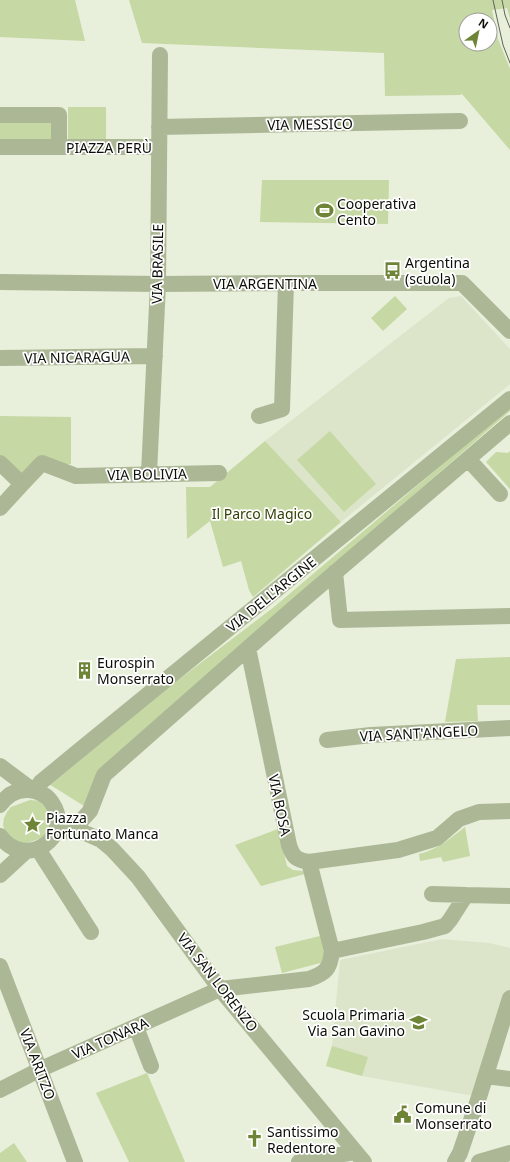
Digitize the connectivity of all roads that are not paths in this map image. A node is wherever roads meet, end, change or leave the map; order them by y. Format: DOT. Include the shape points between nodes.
graph roads {
  1 [pos="160,55"];
  2 [pos="0,115"];
  3 [pos="460,121"];
  4 [pos="159,127"];
  5 [pos="59,147"];
  6 [pos="159,147"];
  7 [pos="0,148"];
  8 [pos="0,282"];
  9 [pos="286,283"];
  10 [pos="158,284"];
  11 [pos="510,331"];
  12 [pos="155,356"];
  13 [pos="0,358"];
  14 [pos="510,399"];
  15 [pos="259,416"];
  16 [pos="510,423"];
  17 [pos="468,459"];
  18 [pos="0,463"];
  19 [pos="150,473"];
  20 [pos="219,473"];
  21 [pos="22,484"];
  22 [pos="500,494"];
  23 [pos="0,508"];
  24 [pos="335,572"];
  25 [pos="510,616"];
  26 [pos="248,648"];
  27 [pos="510,728"];
  28 [pos="327,740"];
  29 [pos="0,766"];
  30 [pos="33,790"];
  31 [pos="0,804"];
  32 [pos="510,811"];
  33 [pos="55,832"];
  34 [pos="72,832"];
  35 [pos="0,836"];
  36 [pos="32,850"];
  37 [pos="308,862"];
  38 [pos="0,875"];
  39 [pos="432,894"];
  40 [pos="466,895"];
  41 [pos="510,896"];
  42 [pos="91,932"];
  43 [pos="332,950"];
  44 [pos="0,966"];
  45 [pos="220,988"];
  46 [pos="510,1000"];
  47 [pos="136,1027"];
  48 [pos="151,1066"];
  49 [pos="41,1069"];
  50 [pos="486,1076"];
  51 [pos="510,1079"];
  52 [pos="0,1090"];
  53 [pos="510,1153"];
  54 [pos="359,1157"];
  55 [pos="75,1162"];
  56 [pos="299,1162"];
  57 [pos="455,1162"];
  58 [pos="479,1162"];
  1 -- 4 [label="street, VIA BRASILE"];
  2 -- 5 [label="street, PIAZZA PERÙ" via="59,115"];
  3 -- 4 [label="street, VIA MESSICO"];
  4 -- 6 [label="street, VIA BRASILE"];
  5 -- 6 [label="street, PIAZZA PERÙ"];
  5 -- 7 [label="street, PIAZZA PERÙ"];
  6 -- 10 [label="street, VIA BRASILE"];
  8 -- 10 [label="street, VIA ARGENTINA"];
  9 -- 10 [label="street, VIA ARGENTINA"];
  9 -- 11 [label="street, VIA ARGENTINA" via="462,283"];
  9 -- 15 [label="street" via="282,409"];
  10 -- 12 [label="street, VIA BRASILE"];
  12 -- 13 [label="street, VIA NICARAGUA"];
  12 -- 19 [label="street, VIA BRASILE"];
  14 -- 30 [label="street, VIA DELL'ARGINE"];
  16 -- 17 [label="street, VIA DELL'ARGINE"];
  17 -- 22 [label="street"];
  17 -- 24 [label="street, VIA DELL'ARGINE"];
  18 -- 21 [label="street"];
  19 -- 20 [label="street, VIA BOLIVIA"];
  19 -- 21 [label="street, VIA BOLIVIA" via="76,476 42,462"];
  21 -- 23 [label="street"];
  24 -- 25 [label="street" via="340,620"];
  24 -- 26 [label="street, VIA DELL'ARGINE"];
  26 -- 34 [label="street, VIA DELL'ARGINE" via="104,775 90,810"];
  26 -- 37 [label="street, VIA BOSA" via="289,845 292,855 300,861"];
  27 -- 28 [label="street, VIA SANT'ANGELO" via="371,735"];
  29 -- 30 [label="street"];
  30 -- 31 [label="street" via="15,792"];
  30 -- 33 [label="street" via="43,794 53,804 57,818"];
  32 -- 37 [label="street" via="479,812 459,819 437,838 398,850"];
  33 -- 34 [label="street, VIA SAN LORENZO"];
  33 -- 36 [label="street" via="49,842"];
  34 -- 45 [label="street, VIA SAN LORENZO" via="85,833 112,849 138,877"];
  35 -- 36 [label="street" via="9,846 20,851"];
  36 -- 38 [label="street"];
  36 -- 42 [label="street"];
  37 -- 43 [label="street"];
  39 -- 40 [label="street"];
  40 -- 41 [label="street"];
  40 -- 43 [label="street" via="445,926"];
  43 -- 45 [label="street, VIA TONARA" via="331,963 322,975 309,979"];
  44 -- 49 [label="street, VIA ARITZO"];
  45 -- 47 [label="street, VIA TONARA"];
  45 -- 54 [label="street, VIA SAN LORENZO"];
  46 -- 50 [label="street"];
  47 -- 48 [label="street"];
  47 -- 49 [label="street, VIA TONARA"];
  49 -- 52 [label="street, VIA TONARA"];
  49 -- 55 [label="street, VIA ARITZO"];
  50 -- 51 [label="street"];
  50 -- 57 [label="street"];
  53 -- 58 [label="street"];
  54 -- 56 [label="street"];
}
